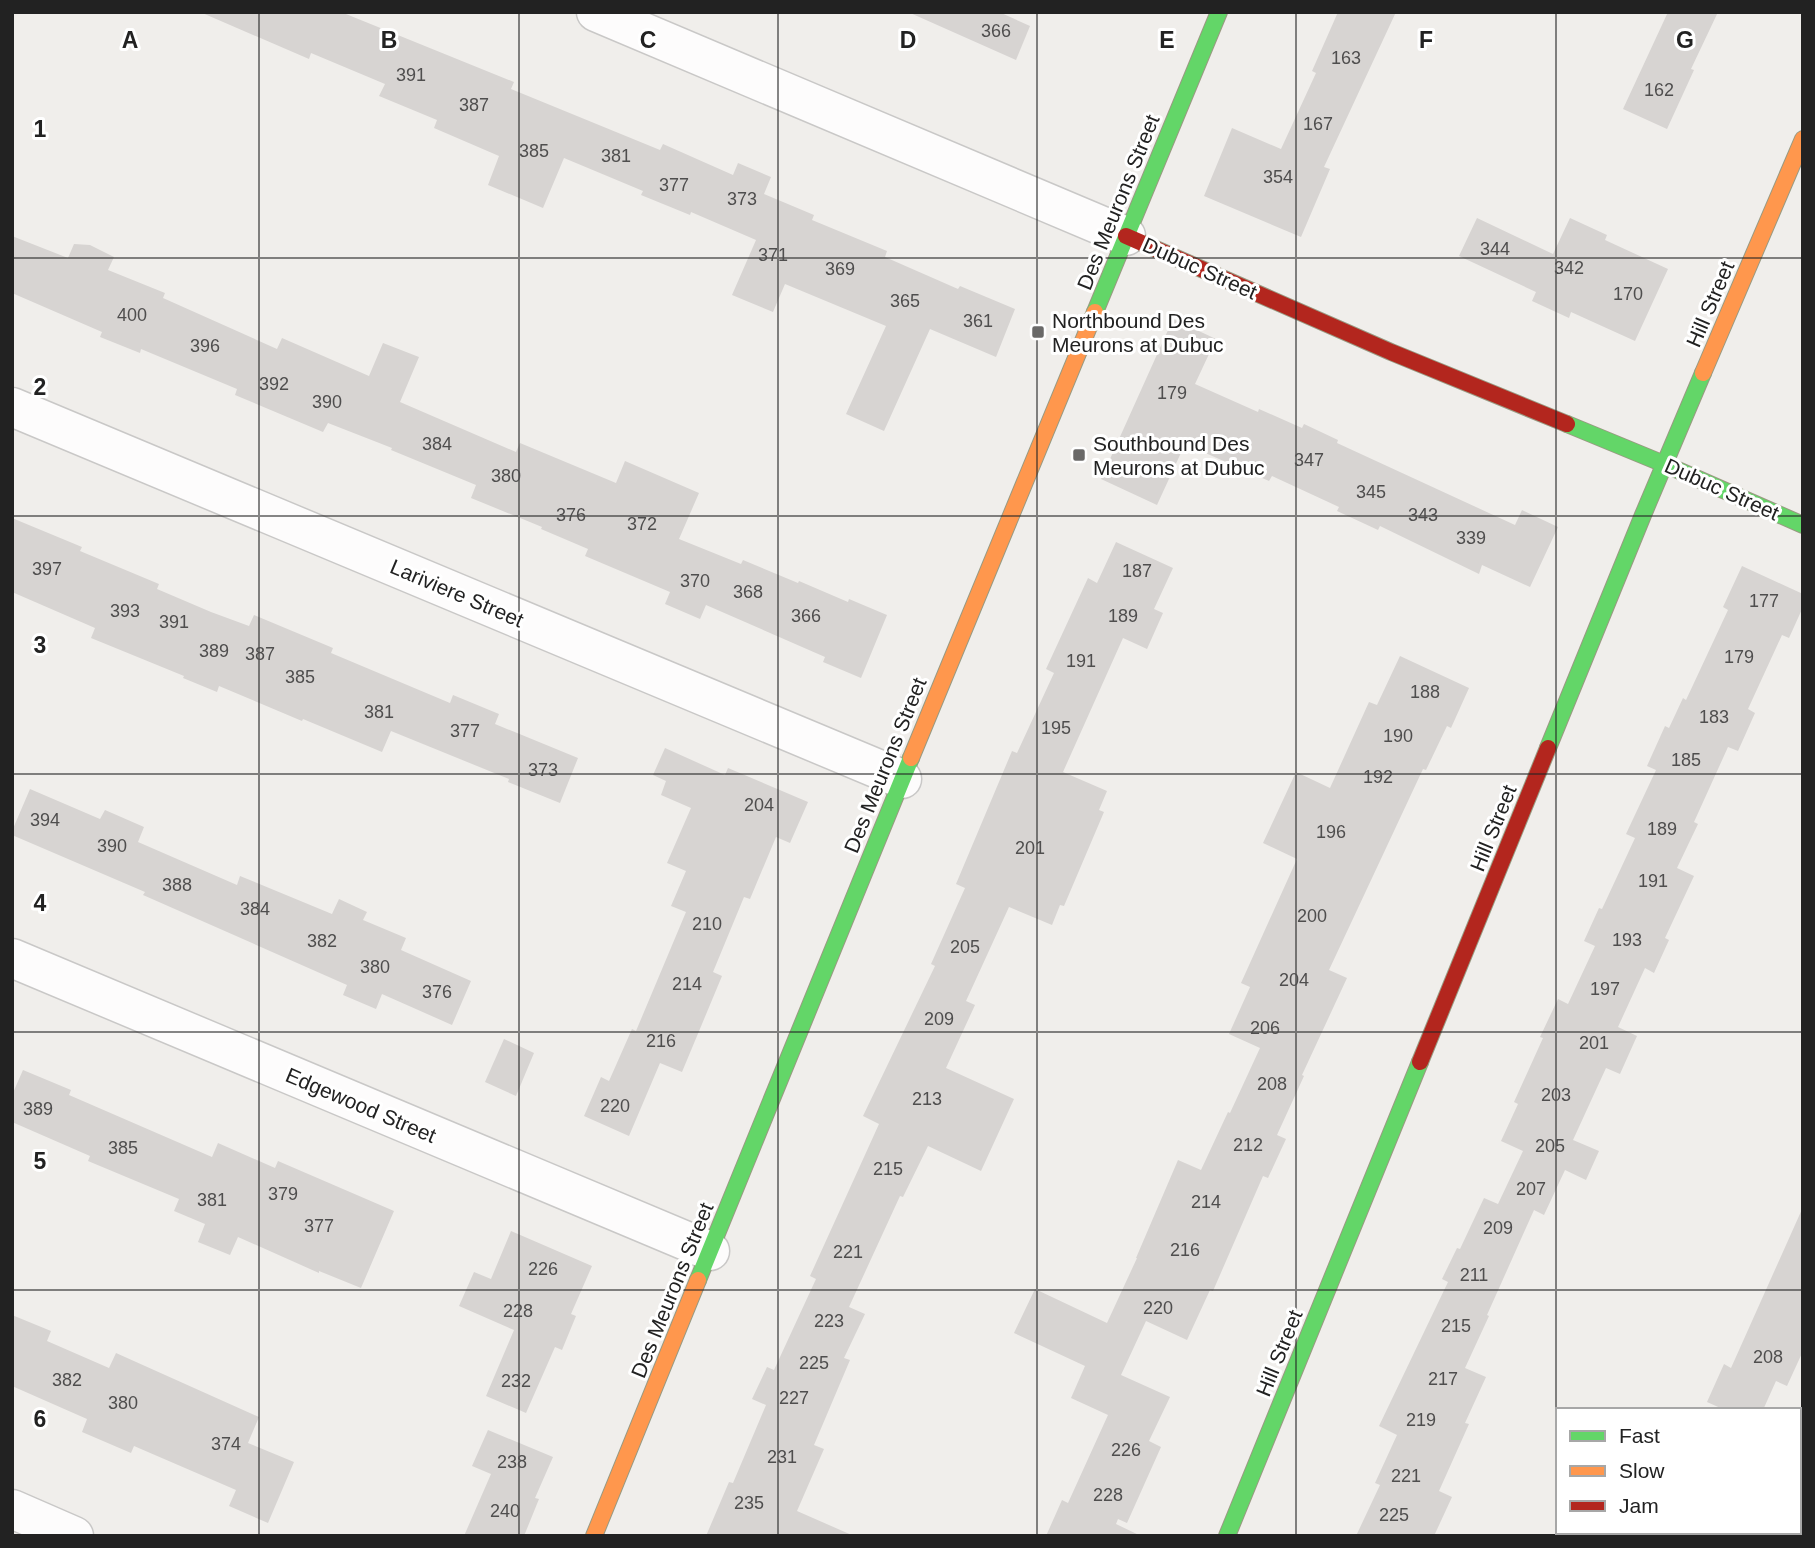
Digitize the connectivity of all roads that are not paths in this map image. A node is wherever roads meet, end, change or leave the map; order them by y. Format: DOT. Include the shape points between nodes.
graph roads {
  1 [pos="596,12"];
  2 [pos="1219,12"];
  3 [pos="1803,139"];
  4 [pos="1126,236"];
  5 [pos="12,407"];
  6 [pos="1664,464"];
  7 [pos="1803,525"];
  8 [pos="902,779"];
  9 [pos="12,958"];
  10 [pos="710,1251"];
  11 [pos="12,1509"];
  12 [pos="74,1536"];
  13 [pos="594,1536"];
  14 [pos="1227,1536"];
  1 -- 4 [label="street, Dubuc Street"];
  2 -- 4 [label="street, Des Meurons Street"];
  3 -- 6 [label="street, Hill Street"];
  4 -- 6 [label="street, Dubuc Street"];
  4 -- 8 [label="street, Des Meurons Street"];
  5 -- 8 [label="street, Lariviere Street"];
  6 -- 7 [label="street, Dubuc Street"];
  6 -- 14 [label="street, Hill Street"];
  8 -- 10 [label="street, Des Meurons Street"];
  9 -- 10 [label="street, Edgewood Street"];
  10 -- 13 [label="street, Des Meurons Street"];
  11 -- 12 [label="street"];
}
